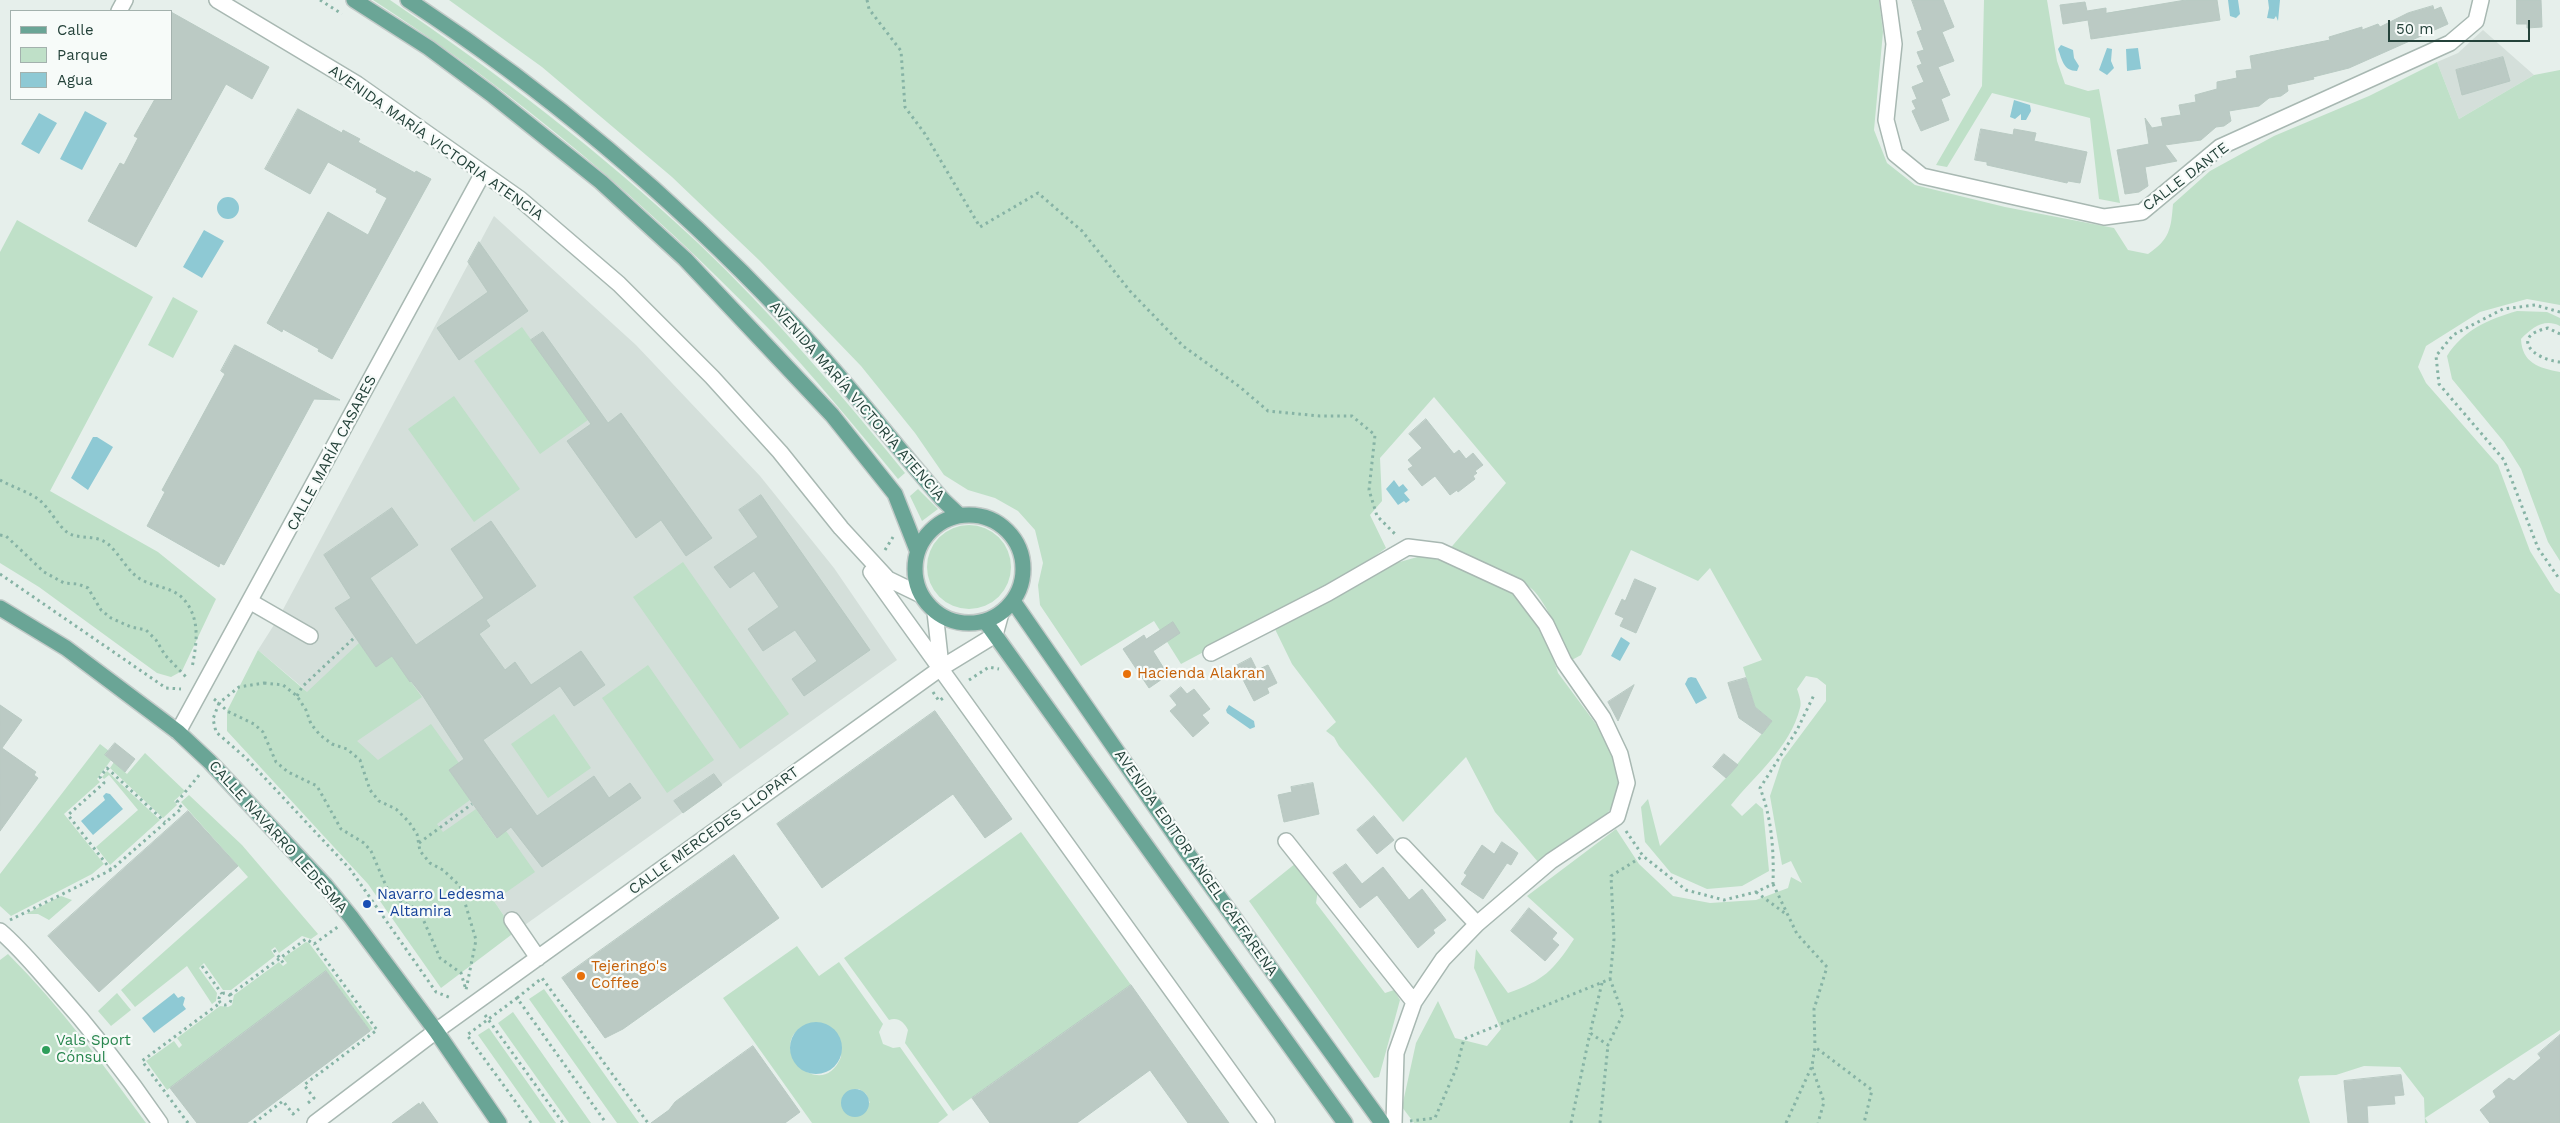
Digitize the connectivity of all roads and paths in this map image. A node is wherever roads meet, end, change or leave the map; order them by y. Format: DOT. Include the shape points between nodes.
graph roads {
  1 [pos="217,0"];
  2 [pos="354,0"];
  3 [pos="408,0"];
  4 [pos="867,0"];
  5 [pos="1888,0"];
  6 [pos="2481,0"];
  7 [pos="483,173"];
  8 [pos="2560,312"];
  9 [pos="2560,334"];
  10 [pos="2560,362"];
  11 [pos="0,480"];
  12 [pos="959,515"];
  13 [pos="841,528"];
  14 [pos="0,535"];
  15 [pos="1408,547"];
  16 [pos="917,550"];
  17 [pos="2560,580"];
  18 [pos="921,595"];
  19 [pos="1013,601"];
  20 [pos="251,602"];
  21 [pos="0,608"];
  22 [pos="935,612"];
  23 [pos="1001,613"];
  24 [pos="986,621"];
  25 [pos="995,635"];
  26 [pos="310,636"];
  27 [pos="355,637"];
  28 [pos="1210,653"];
  29 [pos="941,668"];
  30 [pos="1814,695"];
  31 [pos="297,696"];
  32 [pos="178,732"];
  33 [pos="187,792"];
  34 [pos="472,804"];
  35 [pos="1617,817"];
  36 [pos="165,822"];
  37 [pos="1286,841"];
  38 [pos="419,843"];
  39 [pos="1403,846"];
  40 [pos="1642,856"];
  41 [pos="111,870"];
  42 [pos="1773,884"];
  43 [pos="1756,892"];
  44 [pos="1787,914"];
  45 [pos="13,918"];
  46 [pos="512,920"];
  47 [pos="1477,924"];
  48 [pos="0,932"];
  49 [pos="321,939"];
  50 [pos="314,944"];
  51 [pos="274,950"];
  52 [pos="280,958"];
  53 [pos="538,958"];
  54 [pos="284,964"];
  55 [pos="202,966"];
  56 [pos="1610,979"];
  57 [pos="1602,983"];
  58 [pos="222,994"];
  59 [pos="230,995"];
  60 [pos="517,998"];
  61 [pos="1414,1002"];
  62 [pos="220,1003"];
  63 [pos="436,1031"];
  64 [pos="1590,1033"];
  65 [pos="1608,1045"];
  66 [pos="1816,1047"];
  67 [pos="1812,1066"];
  68 [pos="308,1103"];
  69 [pos="299,1109"];
  70 [pos="1390,1122"];
  71 [pos="160,1123"];
  72 [pos="188,1123"];
  73 [pos="254,1123"];
  74 [pos="315,1123"];
  75 [pos="499,1123"];
  76 [pos="531,1123"];
  77 [pos="606,1123"];
  78 [pos="648,1123"];
  79 [pos="1267,1123"];
  80 [pos="1345,1123"];
  81 [pos="1571,1123"];
  82 [pos="1600,1123"];
  83 [pos="1786,1123"];
  84 [pos="1818,1123"];
  85 [pos="1864,1123"];
  1 -- 7 [label="street, AVENIDA MARÍA VICTORIA ATENCIA" via="357,84"];
  2 -- 16 [label="main road, AVENIDA MARÍA VICTORIA ATENCIA" via="429,48 491,94 601,182 685,259 832,415 889,486"];
  3 -- 12 [label="main road, AVENIDA MARÍA VICTORIA ATENCIA" via="509,70 620,160 706,236 787,317 932,488"];
  4 -- 15 [label="path" via="901,51 905,107 925,134 980,227 1038,193 1082,231 1130,291 1183,346 1268,411 1352,416 1375,435 1369,490 1377,516"];
  5 -- 6 [label="street, CALLE DANTE" via="1894,44 1886,120 1894,154 1922,176 2104,217 2142,212 2220,147 2450,43 2476,20"];
  7 -- 13 [label="street, AVENIDA MARÍA VICTORIA ATENCIA" via="520,199 619,284 712,377 780,452"];
  7 -- 20 [label="street, CALLE MARÍA CASARES"];
  8 -- 17 [label="path" via="2535,305 2503,309 2453,335 2436,356 2439,384 2504,460 2538,548"];
  9 -- 10 [label="path" via="2548,328 2531,334 2528,339 2536,356"];
  11 -- 14 [label="path" via="36,498 52,511 69,533 96,537 108,544 141,580 174,591 186,602 195,622 197,638 190,681 146,630 111,618 101,610 88,588 64,583 44,572 6,536"];
  12 -- 16 [label="main road" via="934,527"];
  12 -- 19 [label="main road" via="990,519 1015,540 1023,571"];
  13 -- 18 [label="street, AVENIDA MARÍA VICTORIA ATENCIA" via="888,579"];
  13 -- 29 [label="street, AVENIDA MARÍA VICTORIA ATENCIA"];
  15 -- 28 [label="street" via="1328,593"];
  15 -- 35 [label="street" via="1440,551 1518,587 1541,616 1564,662 1603,718 1620,754 1627,783"];
  16 -- 18 [label="main road" via="914,573"];
  18 -- 22 [label="main road"];
  19 -- 23 [label="main road"];
  19 -- 70 [label="main road, AVENIDA EDITOR ÁNGEL CAFFARENA" via="1183,846"];
  20 -- 26 [label="street"];
  20 -- 32 [label="street, CALLE MARÍA CASARES"];
  21 -- 32 [label="main road, CALLE NAVARRO LEDESMA" via="66,648"];
  22 -- 24 [label="main road" via="959,623"];
  22 -- 29 [label="street"];
  23 -- 24 [label="main road"];
  23 -- 25 [label="street"];
  24 -- 25 [label="main road, AVENIDA EDITOR ÁNGEL CAFFARENA"];
  25 -- 29 [label="street, CALLE MERCEDES LLOPART"];
  25 -- 80 [label="main road, AVENIDA EDITOR ÁNGEL CAFFARENA"];
  27 -- 31 [label="path" via="302,687"];
  29 -- 53 [label="street, CALLE MERCEDES LLOPART"];
  29 -- 79 [label="street"];
  30 -- 42 [label="path" via="1797,730 1760,788 1767,805 1774,854"];
  31 -- 38 [label="path" via="320,735 360,760 370,790 379,801 396,809 409,822"];
  31 -- 38 [label="path" via="282,685 264,683 239,687 219,703 263,732 276,762 316,786 341,829 371,851 387,888 400,901 413,907 423,919 440,958 462,973 466,990 476,940 460,886 430,863 420,851"];
  32 -- 63 [label="main road, CALLE NAVARRO LEDESMA" via="325,885"];
  33 -- 36 [label="path" via="177,802 182,808"];
  34 -- 38 [label="path"];
  35 -- 40 [label="path"];
  35 -- 47 [label="street" via="1551,861"];
  36 -- 41 [label="path"];
  36 -- 41 [label="path" via="107,768 100,777 104,783 68,815"];
  37 -- 61 [label="street"];
  39 -- 47 [label="street"];
  40 -- 43 [label="path" via="1686,890 1724,900"];
  40 -- 56 [label="path" via="1611,876 1614,939"];
  41 -- 45 [label="path"];
  42 -- 43 [label="path"];
  42 -- 44 [label="path"];
  43 -- 44 [label="path"];
  44 -- 66 [label="path" via="1797,934 1827,967 1814,1009"];
  46 -- 53 [label="street"];
  47 -- 61 [label="street" via="1443,959"];
  48 -- 71 [label="street" via="24,954 95,1035"];
  49 -- 50 [label="path"];
  50 -- 52 [label="path" via="306,938"];
  50 -- 68 [label="path" via="377,1030 304,1085 314,1098"];
  51 -- 52 [label="path"];
  52 -- 54 [label="path"];
  52 -- 59 [label="path"];
  53 -- 63 [label="street, CALLE MERCEDES LLOPART"];
  55 -- 58 [label="path"];
  56 -- 57 [label="path"];
  56 -- 65 [label="path" via="1623,1014"];
  57 -- 64 [label="path"];
  57 -- 70 [label="path" via="1464,1039 1456,1069 1435,1118"];
  58 -- 59 [label="path"];
  58 -- 62 [label="path"];
  59 -- 62 [label="path" via="228,1004"];
  60 -- 76 [label="path" via="467,1035"];
  60 -- 77 [label="path"];
  60 -- 78 [label="path" via="542,978"];
  61 -- 70 [label="street" via="1396,1054"];
  62 -- 72 [label="path" via="142,1060"];
  63 -- 74 [label="street, CALLE MERCEDES LLOPART"];
  63 -- 75 [label="main road, CALLE NAVARRO LEDESMA"];
  64 -- 65 [label="path"];
  64 -- 81 [label="path"];
  65 -- 82 [label="path"];
  66 -- 67 [label="path"];
  66 -- 85 [label="path" via="1872,1090"];
  67 -- 83 [label="path"];
  67 -- 84 [label="path" via="1824,1102"];
  69 -- 73 [label="path" via="292,1114 283,1101"];
}
